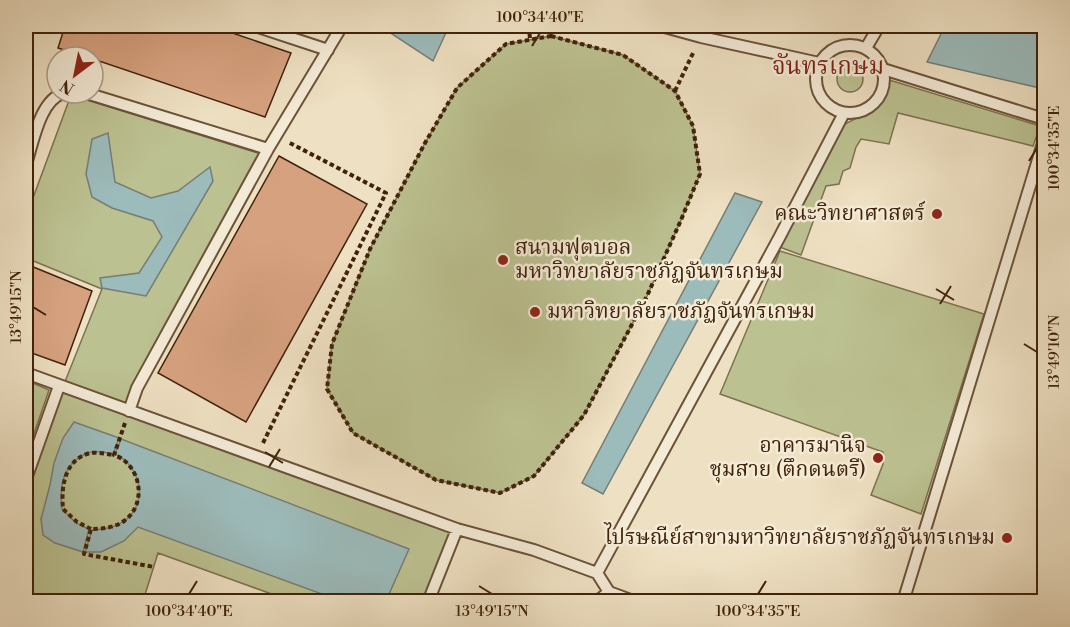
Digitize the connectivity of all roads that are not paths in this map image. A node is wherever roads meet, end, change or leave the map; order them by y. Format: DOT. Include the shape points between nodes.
graph roads {
  1 [pos="255,26"];
  2 [pos="342,26"];
  3 [pos="661,26"];
  4 [pos="879,26"];
  5 [pos="866,48"];
  6 [pos="328,50"];
  7 [pos="819,63"];
  8 [pos="883,69"];
  9 [pos="105,99"];
  10 [pos="49,105"];
  11 [pos="844,113"];
  12 [pos="1044,119"];
  13 [pos="1044,140"];
  14 [pos="268,149"];
  15 [pos="26,164"];
  16 [pos="26,373"];
  17 [pos="59,386"];
  18 [pos="129,411"];
  19 [pos="26,479"];
  20 [pos="457,529"];
  21 [pos="597,573"];
  22 [pos="609,592"];
  23 [pos="428,602"];
  24 [pos="596,602"];
  25 [pos="636,602"];
  26 [pos="903,602"];
  1 -- 6 [label="lane"];
  2 -- 6 [label="lane"];
  3 -- 7 [label="lane"];
  4 -- 5 [label="lane"];
  5 -- 7 [label="lane" via="834,48"];
  5 -- 8 [label="lane" via="874,53"];
  6 -- 14 [label="lane"];
  7 -- 11 [label="lane" via="819,94 834,110"];
  8 -- 11 [label="lane" via="883,92 876,102 867,110"];
  8 -- 12 [label="lane"];
  9 -- 14 [label="lane"];
  10 -- 15 [label="lane"];
  11 -- 21 [label="lane"];
  13 -- 26 [label="lane"];
  14 -- 18 [label="lane" via="137,388"];
  16 -- 17 [label="lane"];
  17 -- 18 [label="lane"];
  17 -- 19 [label="lane"];
  18 -- 20 [label="lane"];
  20 -- 21 [label="lane" via="534,550"];
  20 -- 23 [label="lane"];
  21 -- 22 [label="lane"];
  22 -- 24 [label="lane"];
  22 -- 25 [label="lane"];
}
